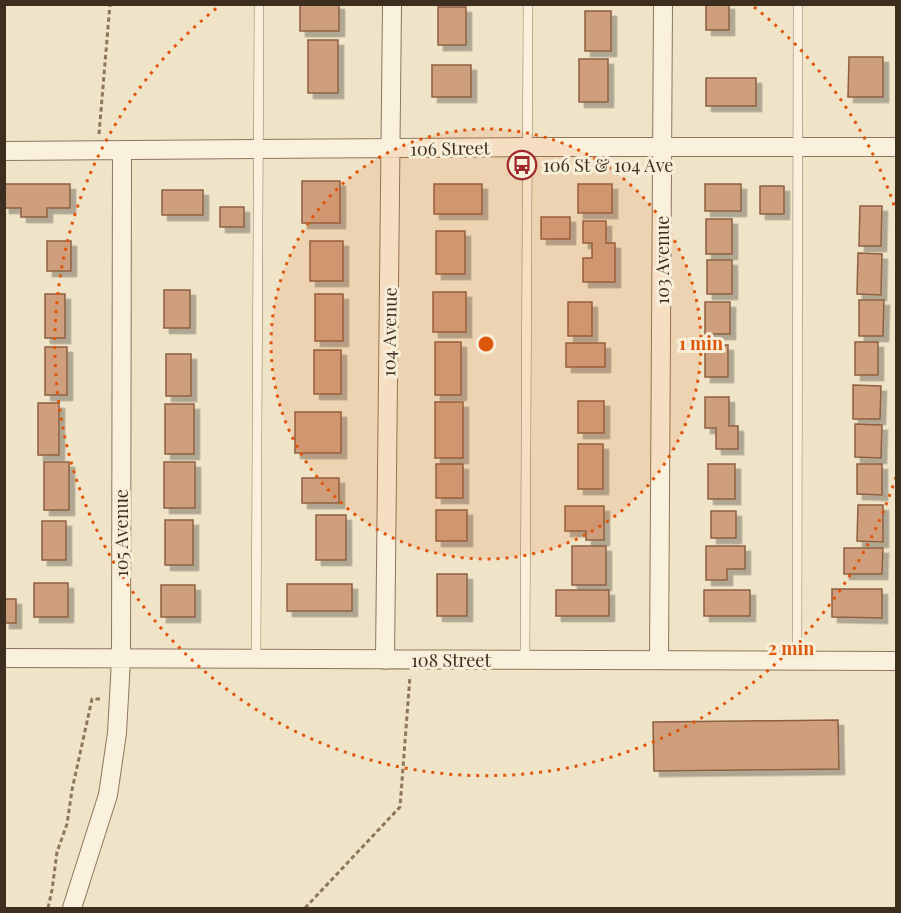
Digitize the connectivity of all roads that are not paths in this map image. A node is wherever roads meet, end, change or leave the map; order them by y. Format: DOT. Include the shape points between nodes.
graph roads {
  1 [pos="258,4"];
  2 [pos="392,4"];
  3 [pos="528,4"];
  4 [pos="663,4"];
  5 [pos="798,4"];
  6 [pos="528,147"];
  7 [pos="663,147"];
  8 [pos="798,147"];
  9 [pos="897,147"];
  10 [pos="392,148"];
  11 [pos="4,151"];
  12 [pos="122,151"];
  13 [pos="258,151"];
  14 [pos="4,658"];
  15 [pos="256,659"];
  16 [pos="121,660"];
  17 [pos="385,660"];
  18 [pos="525,660"];
  19 [pos="659,660"];
  20 [pos="897,661"];
  21 [pos="797,662"];
  22 [pos="72,909"];
  1 -- 13 [label="lane"];
  2 -- 10 [label="street, 104 Avenue"];
  3 -- 6 [label="lane"];
  4 -- 7 [label="street, 103 Avenue"];
  5 -- 8 [label="lane"];
  6 -- 7 [label="street, 106 Street"];
  6 -- 10 [label="street, 106 Street"];
  6 -- 18 [label="lane"];
  7 -- 8 [label="street, 106 Street"];
  7 -- 19 [label="street, 103 Avenue"];
  8 -- 9 [label="street, 106 Street"];
  8 -- 21 [label="lane"];
  10 -- 13 [label="street, 106 Street"];
  10 -- 17 [label="street, 104 Avenue"];
  11 -- 12 [label="street, 106 Street"];
  12 -- 13 [label="street, 106 Street"];
  12 -- 16 [label="street, 105 Avenue"];
  13 -- 15 [label="lane"];
  14 -- 16 [label="street, 108 Street"];
  15 -- 16 [label="street, 108 Street"];
  15 -- 17 [label="street, 108 Street"];
  16 -- 22 [label="street, 105 Avenue" via="108,795"];
  17 -- 18 [label="street, 108 Street"];
  18 -- 19 [label="street, 108 Street"];
  19 -- 21 [label="street, 108 Street"];
  20 -- 21 [label="street, 108 Street"];
}
